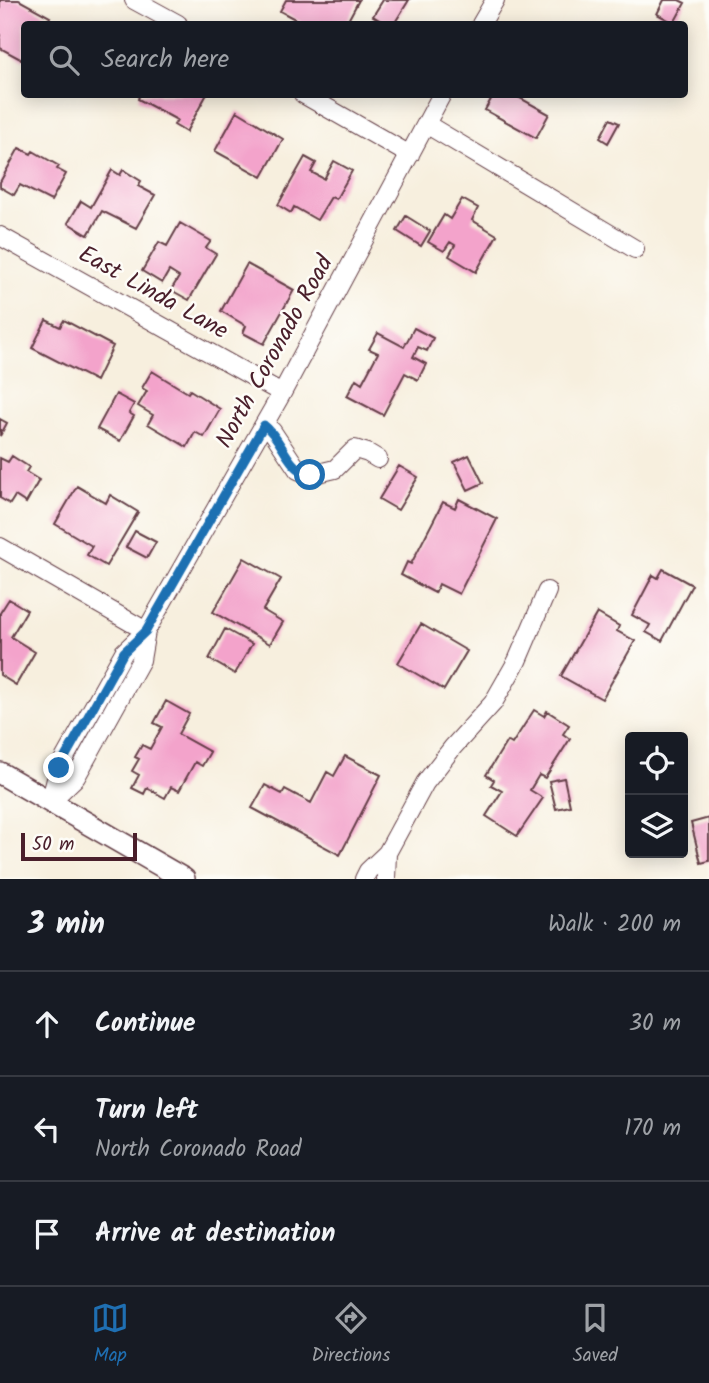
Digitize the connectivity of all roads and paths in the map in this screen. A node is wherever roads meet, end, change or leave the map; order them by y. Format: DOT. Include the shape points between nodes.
graph roads {
  1 [pos="134,0"];
  2 [pos="495,0"];
  3 [pos="172,21"];
  4 [pos="483,21"];
  5 [pos="310,98"];
  6 [pos="440,98"];
  7 [pos="426,124"];
  8 [pos="410,155"];
  9 [pos="0,236"];
  10 [pos="635,249"];
  11 [pos="282,393"];
  12 [pos="264,425"];
  13 [pos="378,459"];
  14 [pos="0,547"];
  15 [pos="547,591"];
  16 [pos="146,631"];
  17 [pos="0,773"];
  18 [pos="50,802"];
  19 [pos="387,853"];
  20 [pos="184,879"];
  21 [pos="364,879"];
  22 [pos="386,879"];
  1 -- 3 [label="street"];
  2 -- 4 [label="street"];
  5 -- 8 [label="street"];
  6 -- 7 [label="street, North Coronado Road"];
  7 -- 8 [label="street, North Coronado Road"];
  7 -- 10 [label="street"];
  8 -- 11 [label="street, North Coronado Road"];
  9 -- 11 [label="street, East Linda Lane"];
  11 -- 12 [label="street, North Coronado Road"];
  12 -- 13 [label="street" via="298,470 310,475 335,469 355,449"];
  12 -- 16 [label="street, North Coronado Road"];
  14 -- 16 [label="street"];
  15 -- 19 [label="street" via="493,703 425,783"];
  16 -- 18 [label="street, North Coronado Road" via="141,660 76,777"];
  17 -- 18 [label="main road"];
  18 -- 20 [label="main road"];
  19 -- 21 [label="street"];
  19 -- 22 [label="street"];
}
